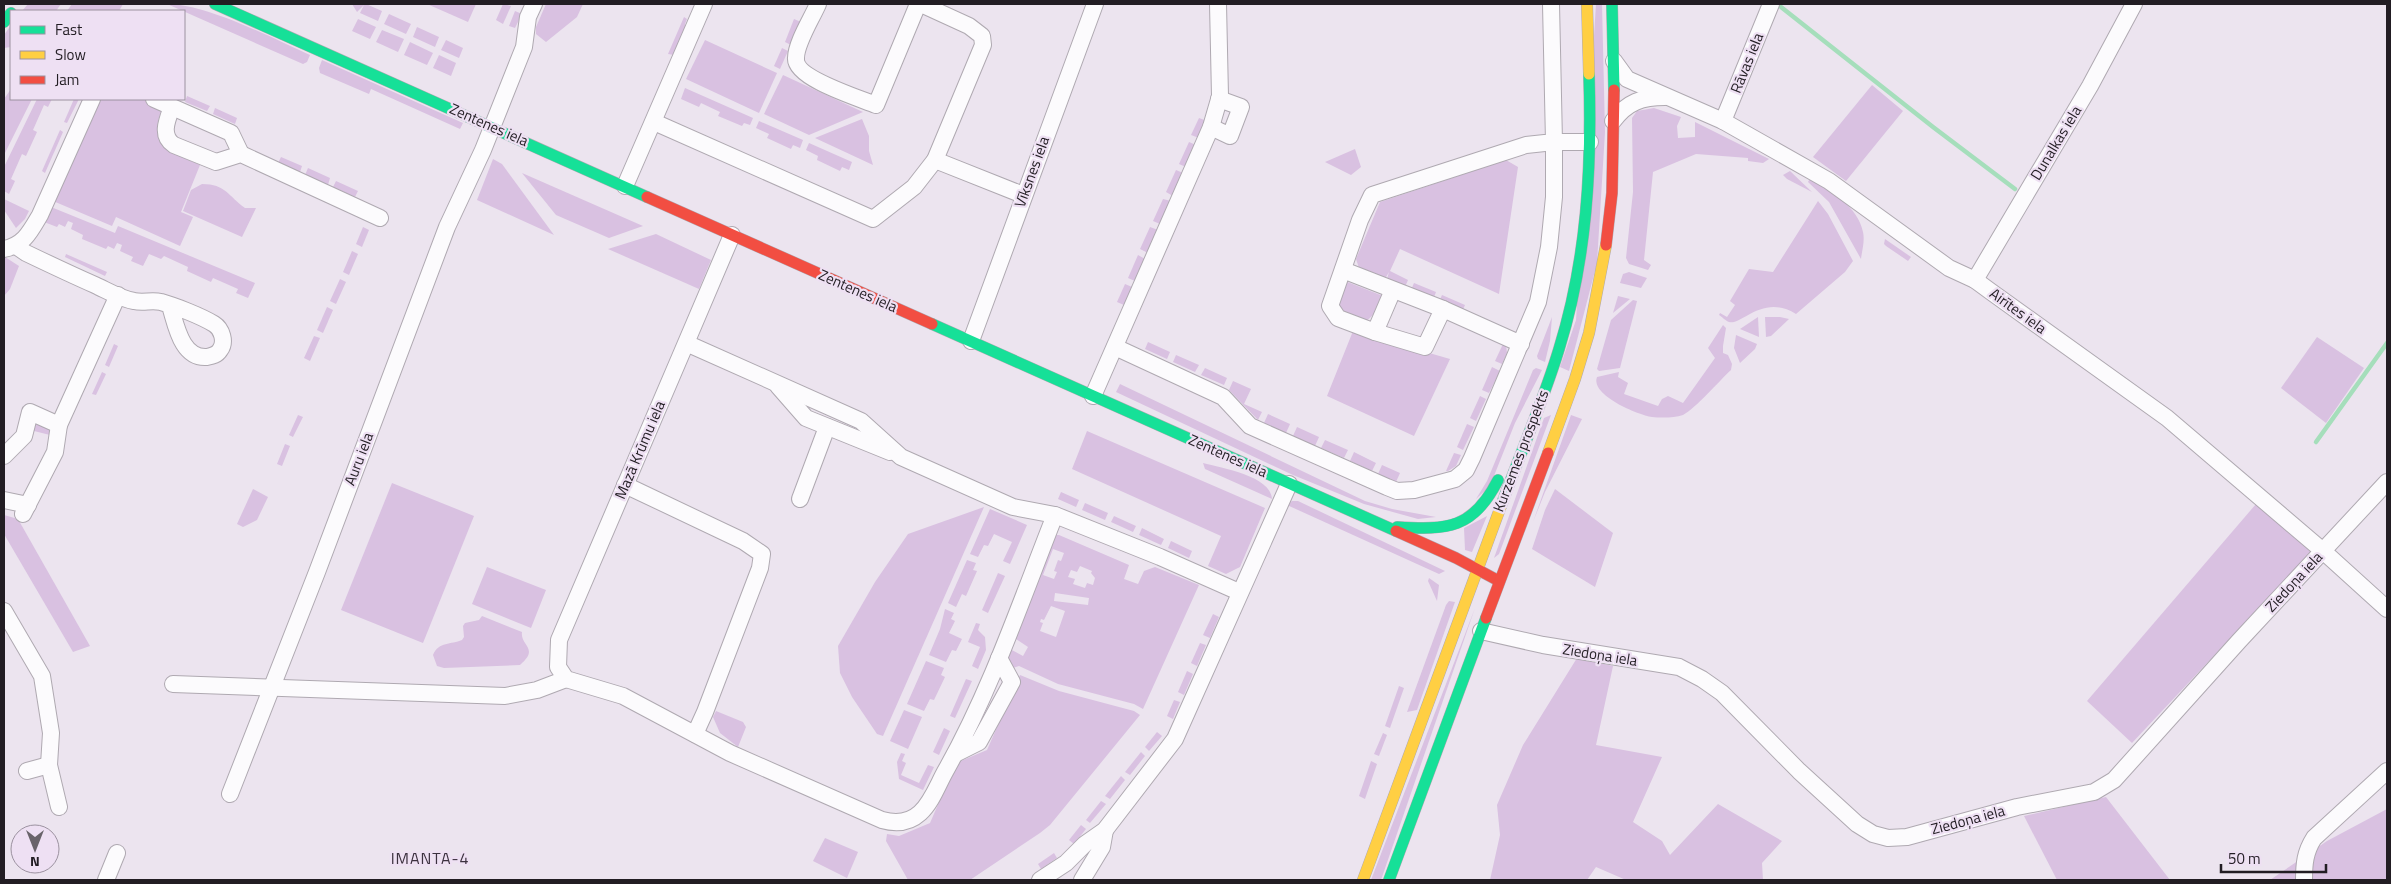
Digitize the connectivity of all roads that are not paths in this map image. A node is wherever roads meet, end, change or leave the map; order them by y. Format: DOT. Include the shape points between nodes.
graph roads {
  1 [pos="215,4"];
  2 [pos="534,4"];
  3 [pos="704,4"];
  4 [pos="818,4"];
  5 [pos="919,4"];
  6 [pos="1095,4"];
  7 [pos="1218,4"];
  8 [pos="1551,4"];
  9 [pos="1587,4"];
  10 [pos="1612,4"];
  11 [pos="1771,4"];
  12 [pos="2134,4"];
  13 [pos="1614,62"];
  14 [pos="1667,97"];
  15 [pos="1219,99"];
  16 [pos="92,100"];
  17 [pos="156,100"];
  18 [pos="172,107"];
  19 [pos="1613,121"];
  20 [pos="1723,121"];
  21 [pos="654,122"];
  22 [pos="493,126"];
  23 [pos="1211,127"];
  24 [pos="1554,142"];
  25 [pos="1590,142"];
  26 [pos="241,154"];
  27 [pos="935,160"];
  28 [pos="625,186"];
  29 [pos="1023,196"];
  30 [pos="380,218"];
  31 [pos="732,235"];
  32 [pos="10,248"];
  33 [pos="1343,270"];
  34 [pos="1974,280"];
  35 [pos="1393,290"];
  36 [pos="118,295"];
  37 [pos="170,306"];
  38 [pos="1443,309"];
  39 [pos="1375,332"];
  40 [pos="971,340"];
  41 [pos="686,343"];
  42 [pos="1521,344"];
  43 [pos="1115,347"];
  44 [pos="773,381"];
  45 [pos="1093,396"];
  46 [pos="59,425"];
  47 [pos="827,427"];
  48 [pos="4,456"];
  49 [pos="901,457"];
  50 [pos="1516,462"];
  51 [pos="2387,482"];
  52 [pos="1288,484"];
  53 [pos="625,485"];
  54 [pos="800,499"];
  55 [pos="4,500"];
  56 [pos="1056,515"];
  57 [pos="1380,525"];
  58 [pos="2324,551"];
  59 [pos="1476,570"];
  60 [pos="1499,581"];
  61 [pos="1239,592"];
  62 [pos="2387,609"];
  63 [pos="4,611"];
  64 [pos="1481,630"];
  65 [pos="562,673"];
  66 [pos="173,684"];
  67 [pos="272,688"];
  68 [pos="695,734"];
  69 [pos="49,765"];
  70 [pos="27,771"];
  71 [pos="2387,771"];
  72 [pos="230,794"];
  73 [pos="59,807"];
  74 [pos="1105,830"];
  75 [pos="117,853"];
  76 [pos="106,880"];
  77 [pos="1040,880"];
  78 [pos="1082,880"];
  79 [pos="1363,880"];
  80 [pos="1389,880"];
  81 [pos="2304,880"];
  1 -- 22 [label="main road, Zentenes iela"];
  2 -- 22 [label="street, Auru iela" via="528,17 524,47"];
  3 -- 21 [label="street"];
  4 -- 5 [label="street" via="796,55 798,67 808,77 876,105"];
  5 -- 27 [label="street" via="969,26 982,36 982,45"];
  6 -- 29 [label="street, Vīksnes iela"];
  7 -- 15 [label="street"];
  8 -- 24 [label="street"];
  9 -- 25 [label="main road, Kurzemes prospekts"];
  10 -- 13 [label="main road, Kurzemes prospekts"];
  11 -- 20 [label="street, Rāvas iela"];
  12 -- 34 [label="street, Dunalkas iela" via="2090,86"];
  13 -- 14 [label="street" via="1627,79"];
  13 -- 19 [label="main road, Kurzemes prospekts"];
  14 -- 19 [label="street, Airītes iela" via="1636,100"];
  14 -- 20 [label="street, Airītes iela"];
  15 -- 23 [label="street"];
  15 -- 23 [label="street" via="1241,107 1230,136"];
  16 -- 32 [label="street" via="40,215 30,232"];
  17 -- 18 [label="street"];
  18 -- 26 [label="street" via="231,133"];
  18 -- 26 [label="street" via="166,129 171,143 216,162"];
  19 -- 60 [label="main road, Kurzemes prospekts" via="1612,192 1600,294 1581,362"];
  20 -- 34 [label="street, Airītes iela" via="1829,181 1949,268"];
  21 -- 27 [label="street" via="873,219 914,187"];
  21 -- 28 [label="street"];
  22 -- 28 [label="main road, Zentenes iela"];
  22 -- 67 [label="street, Auru iela" via="447,227"];
  23 -- 43 [label="street"];
  24 -- 25 [label="street"];
  24 -- 33 [label="street" via="1526,145 1372,195"];
  24 -- 42 [label="street" via="1554,197 1549,247 1538,302"];
  25 -- 50 [label="main road, Kurzemes prospekts" via="1586,222 1573,290 1559,349"];
  26 -- 30 [label="street"];
  27 -- 29 [label="street"];
  28 -- 31 [label="main road, Zentenes iela"];
  29 -- 40 [label="street, Vīksnes iela"];
  31 -- 40 [label="main road, Zentenes iela"];
  31 -- 41 [label="street, Mazā Krūmu iela"];
  32 -- 36 [label="street"];
  33 -- 35 [label="street"];
  33 -- 39 [label="street" via="1330,306 1338,318"];
  34 -- 58 [label="street, Airītes iela" via="2167,418"];
  35 -- 38 [label="street"];
  35 -- 39 [label="street"];
  36 -- 37 [label="street" via="134,301 160,302"];
  36 -- 46 [label="street"];
  38 -- 39 [label="street" via="1425,347"];
  38 -- 42 [label="street"];
  40 -- 45 [label="main road, Zentenes iela"];
  41 -- 44 [label="street"];
  41 -- 53 [label="street, Mazā Krūmu iela"];
  42 -- 43 [label="street" via="1466,470 1455,479 1398,491 1250,426 1223,397"];
  43 -- 45 [label="street"];
  44 -- 47 [label="street" via="806,418"];
  44 -- 49 [label="street" via="861,421"];
  45 -- 52 [label="main road, Zentenes iela"];
  46 -- 48 [label="street" via="30,412 24,436"];
  46 -- 55 [label="street" via="54,452 26,510"];
  47 -- 49 [label="street"];
  47 -- 54 [label="street"];
  49 -- 56 [label="street" via="1013,507"];
  50 -- 57 [label="main road" via="1498,478 1483,506 1457,524 1438,529"];
  50 -- 59 [label="main road, Kurzemes prospekts"];
  51 -- 58 [label="street, Ziedoņa iela"];
  52 -- 57 [label="main road, Zentenes iela"];
  52 -- 61 [label="street"];
  53 -- 65 [label="street, Mazā Krūmu iela" via="559,640"];
  53 -- 68 [label="street" via="743,541 762,554 760,568"];
  56 -- 61 [label="street"];
  56 -- 68 [label="street" via="999,658 1012,682 979,742 955,754 925,808 913,818 896,823 882,820 730,753"];
  57 -- 59 [label="main road, Zentenes iela"];
  58 -- 62 [label="street, Airītes iela"];
  58 -- 64 [label="street, Ziedoņa iela" via="2114,780 2094,792 2016,808 1907,837 1888,838 1873,834 1857,824 1722,693 1692,673 1679,667 1543,645"];
  59 -- 60 [label="main road, Zentenes iela"];
  59 -- 79 [label="main road, Kurzemes prospekts"];
  60 -- 64 [label="main road, Kurzemes prospekts"];
  61 -- 74 [label="street" via="1175,739"];
  63 -- 69 [label="street" via="42,676 51,733"];
  64 -- 80 [label="main road, Kurzemes prospekts"];
  65 -- 67 [label="street" via="537,690 505,696"];
  65 -- 68 [label="street" via="623,696"];
  66 -- 67 [label="street"];
  67 -- 72 [label="street, Auru iela"];
  69 -- 70 [label="street"];
  69 -- 73 [label="street"];
  71 -- 81 [label="street" via="2314,838 2307,850"];
  74 -- 77 [label="street"];
  74 -- 78 [label="street" via="1102,847"];
  75 -- 76 [label="street"];
}
